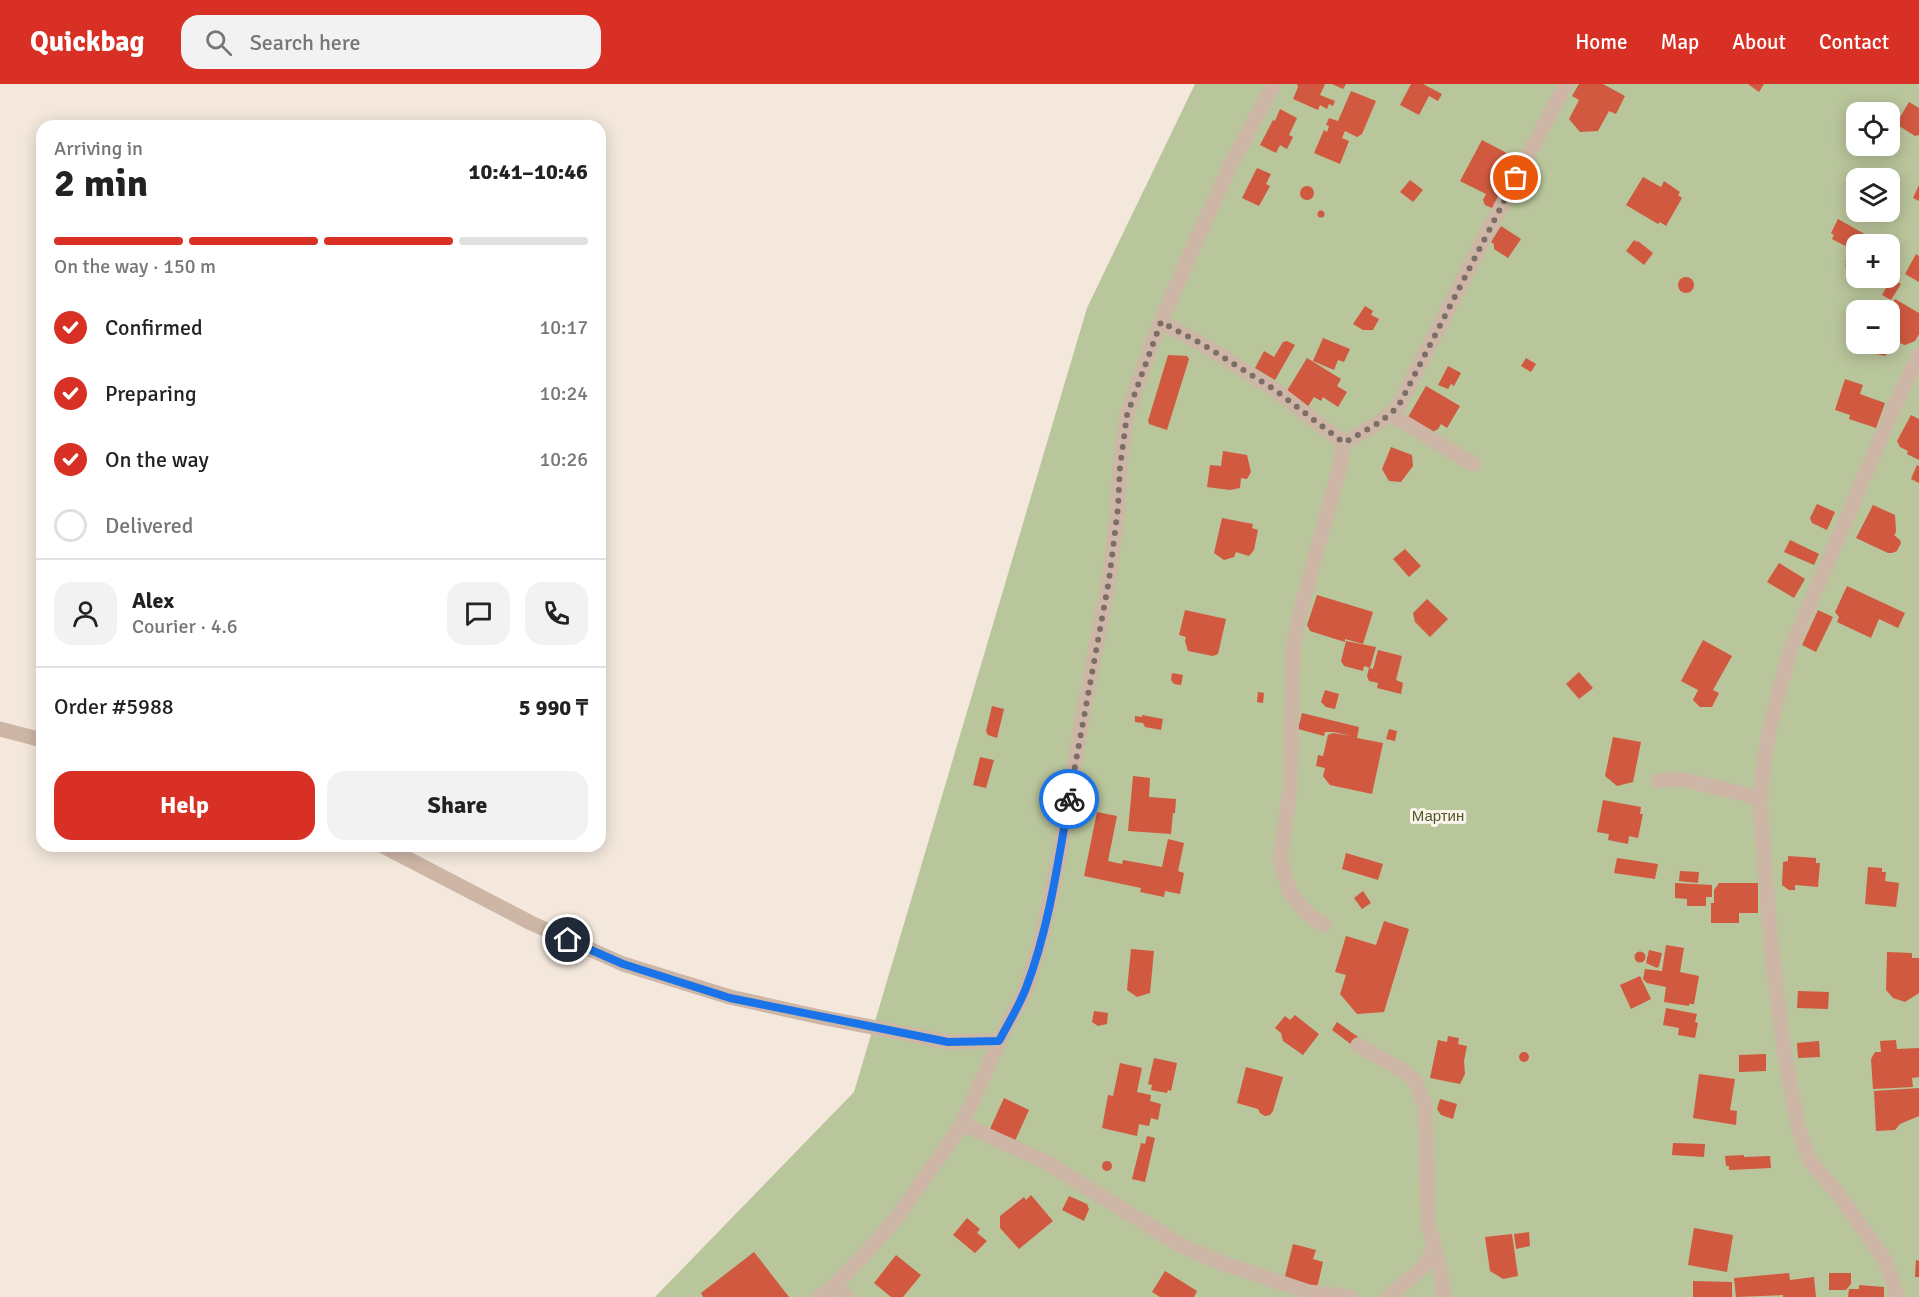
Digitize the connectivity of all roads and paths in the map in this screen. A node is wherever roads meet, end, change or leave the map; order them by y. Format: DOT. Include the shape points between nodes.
graph roads {
  1 [pos="1274,84"];
  2 [pos="1566,84"];
  3 [pos="1161,322"];
  4 [pos="1919,355"];
  5 [pos="1390,414"];
  6 [pos="1344,443"];
  7 [pos="1473,464"];
  8 [pos="0,729"];
  9 [pos="36,738"];
  10 [pos="1658,781"];
  11 [pos="1761,798"];
  12 [pos="395,852"];
  13 [pos="1324,925"];
  14 [pos="999,1041"];
  15 [pos="1359,1045"];
  16 [pos="962,1124"];
  17 [pos="1435,1248"];
  18 [pos="834,1286"];
  19 [pos="819,1297"];
  20 [pos="847,1297"];
  21 [pos="1350,1297"];
  22 [pos="1389,1297"];
  23 [pos="1443,1297"];
  24 [pos="1896,1297"];
  1 -- 3 [label="street" via="1231,164"];
  2 -- 5 [label="street" via="1398,407"];
  3 -- 6 [label="street" via="1275,390"];
  3 -- 14 [label="street" via="1127,415 1109,580 1042,936 1026,989"];
  4 -- 11 [label="street" via="1791,648 1771,722"];
  5 -- 6 [label="street"];
  5 -- 7 [label="street"];
  6 -- 13 [label="street" via="1293,649 1290,789 1280,860 1290,893"];
  8 -- 9 [label="street"];
  10 -- 11 [label="street" via="1680,779"];
  11 -- 24 [label="street" via="1771,944 1799,1131 1810,1161 1886,1262"];
  12 -- 14 [label="street" via="531,923 634,968 730,998 820,1017 948,1042"];
  14 -- 16 [label="street"];
  15 -- 17 [label="street" via="1415,1081 1425,1105 1428,1224"];
  16 -- 18 [label="street" via="897,1216"];
  16 -- 21 [label="street" via="1044,1161 1182,1246 1309,1292"];
  17 -- 22 [label="street" via="1424,1266"];
  17 -- 23 [label="street"];
  18 -- 19 [label="street"];
  18 -- 20 [label="street"];
}
